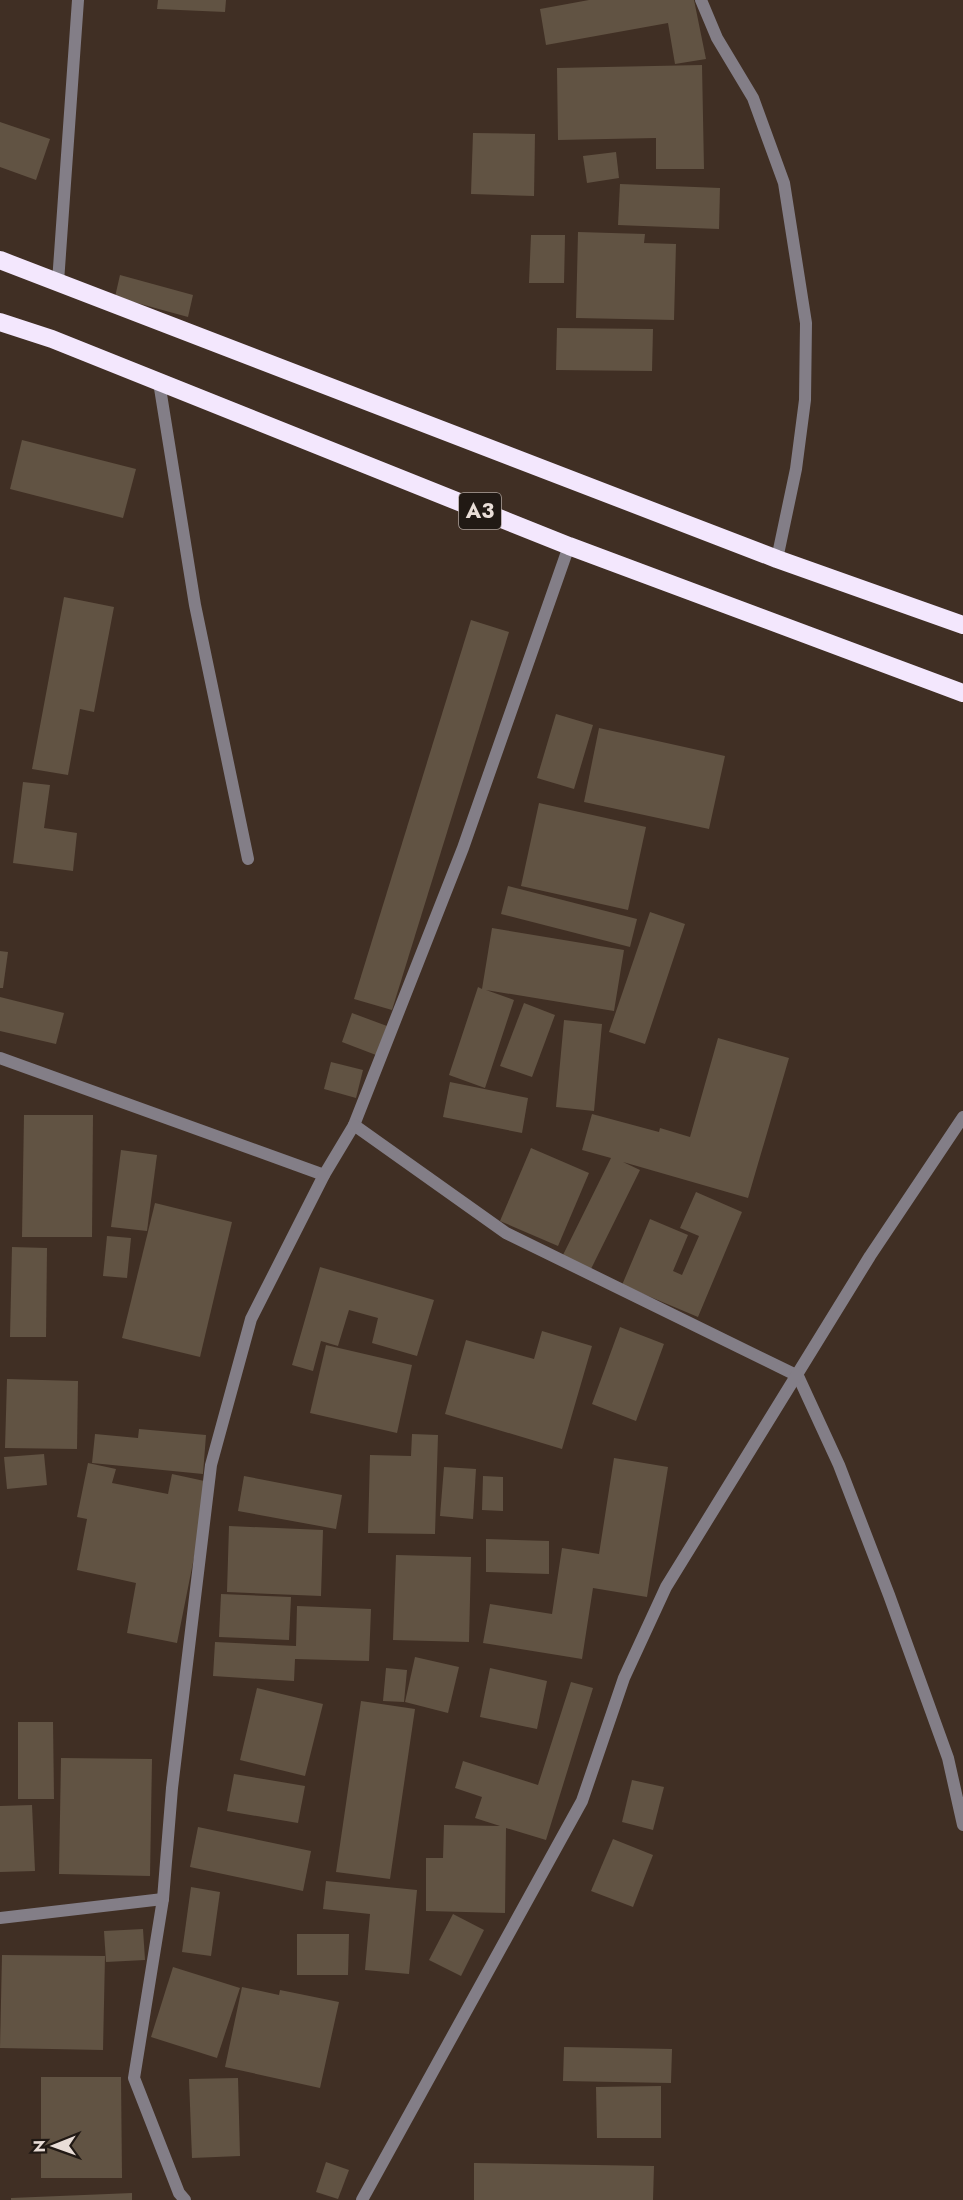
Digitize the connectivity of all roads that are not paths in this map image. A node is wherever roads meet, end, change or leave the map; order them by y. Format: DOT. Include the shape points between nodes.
graph roads {
  1 [pos="78,0"];
  2 [pos="701,0"];
  3 [pos="0,260"];
  4 [pos="58,282"];
  5 [pos="0,322"];
  6 [pos="159,382"];
  7 [pos="569,546"];
  8 [pos="777,559"];
  9 [pos="963,625"];
  10 [pos="963,693"];
  11 [pos="248,859"];
  12 [pos="0,1058"];
  13 [pos="963,1117"];
  14 [pos="354,1125"];
  15 [pos="324,1175"];
  16 [pos="798,1376"];
  17 [pos="963,1825"];
  18 [pos="163,1899"];
  19 [pos="0,1918"];
  20 [pos="185,2200"];
  21 [pos="362,2200"];
  1 -- 4 [label="street"];
  2 -- 8 [label="street" via="717,38 753,98 784,183 806,322 805,400 796,469"];
  3 -- 4 [label="highway"];
  4 -- 8 [label="highway"];
  5 -- 6 [label="highway, A3"];
  6 -- 7 [label="highway, A3"];
  6 -- 11 [label="street" via="195,605"];
  7 -- 10 [label="highway, A3"];
  7 -- 14 [label="street" via="463,848"];
  8 -- 9 [label="highway"];
  12 -- 15 [label="street"];
  13 -- 16 [label="street" via="870,1256"];
  14 -- 15 [label="street"];
  14 -- 16 [label="street" via="506,1233"];
  15 -- 18 [label="street" via="251,1319 211,1465 172,1788"];
  16 -- 17 [label="street" via="839,1465 889,1595 948,1758"];
  16 -- 21 [label="street" via="666,1587 624,1678 582,1801"];
  18 -- 19 [label="street"];
  18 -- 20 [label="street" via="134,2078"];
}
